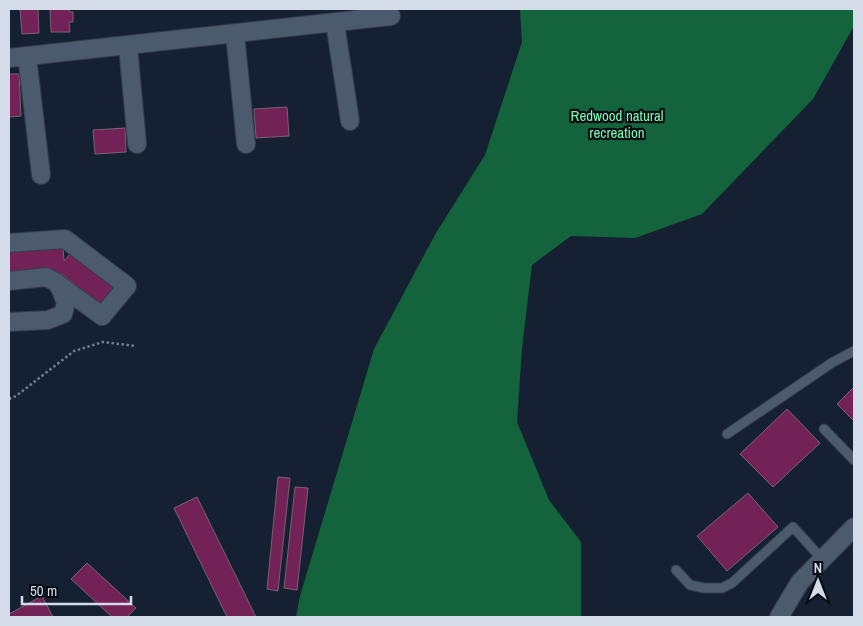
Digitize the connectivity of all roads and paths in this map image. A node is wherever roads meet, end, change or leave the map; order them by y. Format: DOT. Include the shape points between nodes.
graph roads {
  1 [pos="391,16"];
  2 [pos="335,23"];
  3 [pos="235,34"];
  4 [pos="128,46"];
  5 [pos="27,56"];
  6 [pos="9,58"];
  7 [pos="350,121"];
  8 [pos="138,144"];
  9 [pos="246,144"];
  10 [pos="41,175"];
  11 [pos="9,243"];
  12 [pos="9,281"];
  13 [pos="56,283"];
  14 [pos="63,314"];
  15 [pos="102,316"];
  16 [pos="9,322"];
  17 [pos="136,346"];
  18 [pos="854,351"];
  19 [pos="9,399"];
  20 [pos="824,429"];
  21 [pos="727,434"];
  22 [pos="854,460"];
  23 [pos="854,527"];
  24 [pos="822,560"];
  25 [pos="676,570"];
  26 [pos="779,617"];
  1 -- 2 [label="street"];
  2 -- 3 [label="street"];
  2 -- 7 [label="street"];
  3 -- 4 [label="street"];
  3 -- 9 [label="street"];
  4 -- 5 [label="street"];
  4 -- 8 [label="street"];
  5 -- 6 [label="street"];
  5 -- 10 [label="street"];
  11 -- 15 [label="street" via="65,239 127,286"];
  12 -- 13 [label="street" via="46,277"];
  13 -- 14 [label="street" via="66,302"];
  13 -- 15 [label="street"];
  14 -- 15 [label="street"];
  14 -- 16 [label="street" via="48,320"];
  17 -- 19 [label="path" via="102,342 74,351"];
  18 -- 21 [label="lane"];
  20 -- 22 [label="lane"];
  23 -- 24 [label="street"];
  24 -- 25 [label="lane" via="793,527 732,583 722,588 690,584"];
  24 -- 26 [label="street" via="800,582"];
}
